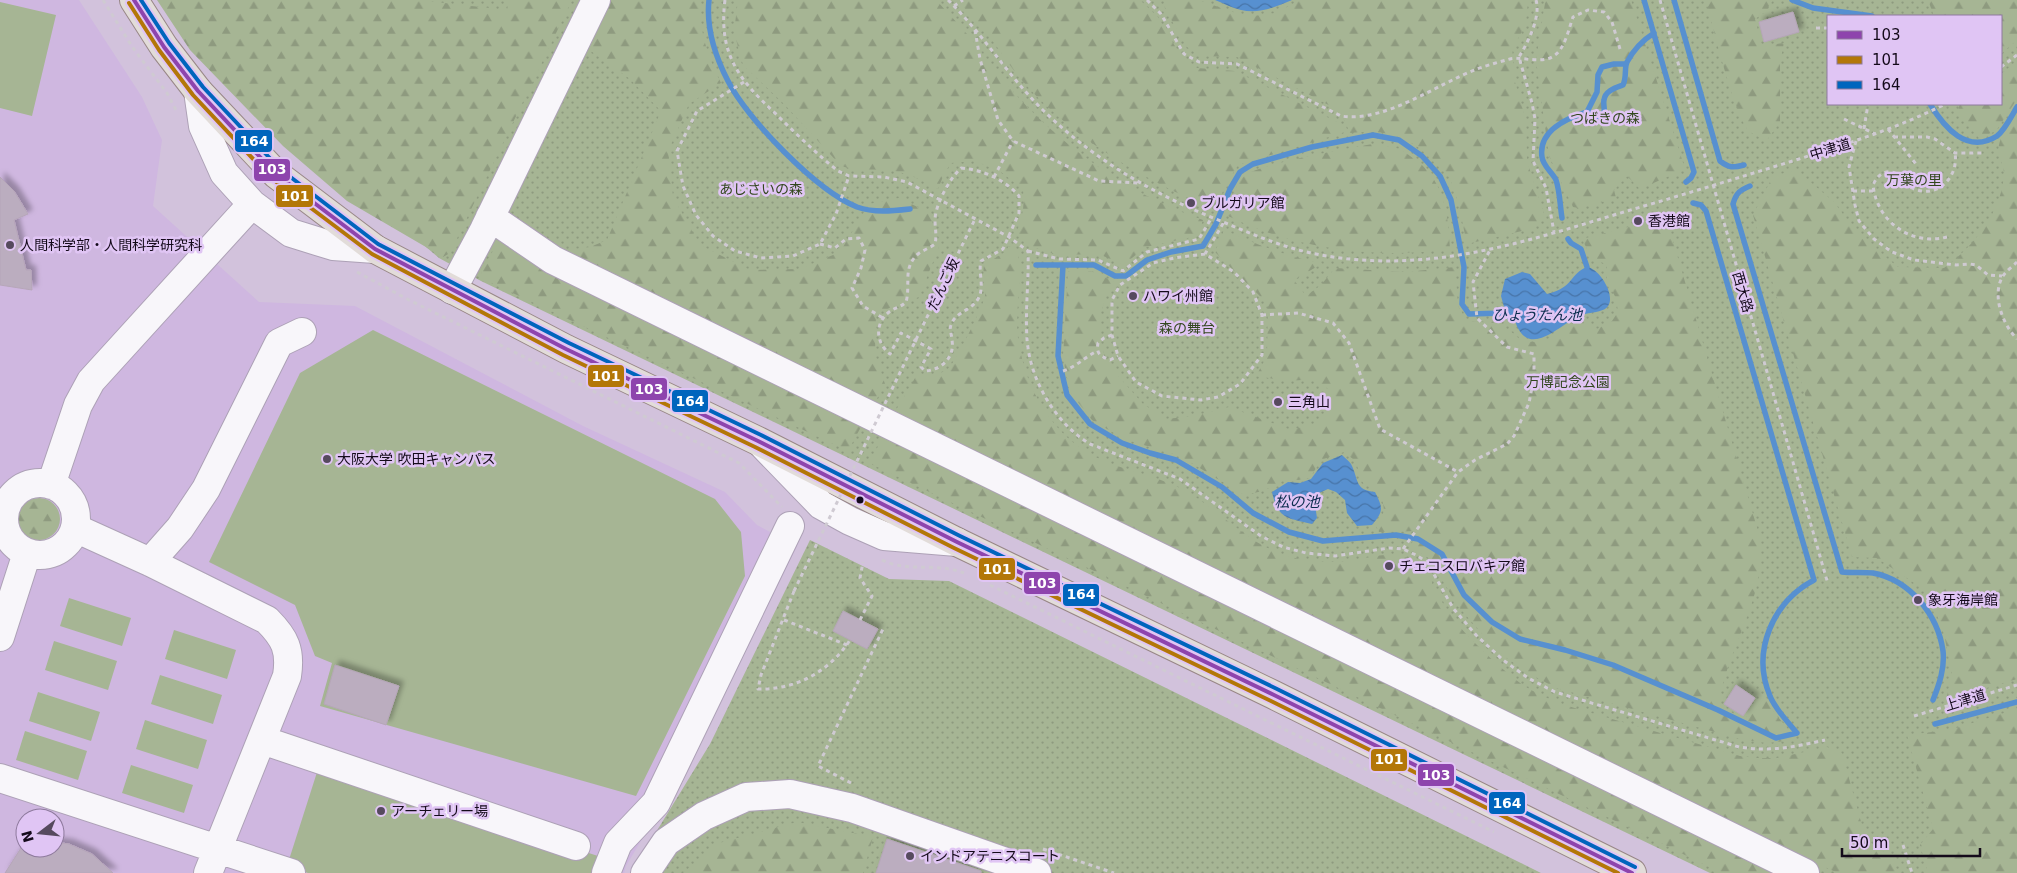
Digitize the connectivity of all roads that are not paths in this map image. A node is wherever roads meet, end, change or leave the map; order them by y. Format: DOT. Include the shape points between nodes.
graph roads {
  1 [pos="134,0"];
  2 [pos="596,0"];
  3 [pos="198,91"];
  4 [pos="252,204"];
  5 [pos="490,217"];
  6 [pos="375,249"];
  7 [pos="452,290"];
  8 [pos="302,332"];
  9 [pos="51,485"];
  10 [pos="2,511"];
  11 [pos="790,526"];
  12 [pos="75,528"];
  13 [pos="27,553"];
  14 [pos="150,562"];
  15 [pos="0,637"];
  16 [pos="262,740"];
  17 [pos="0,778"];
  18 [pos="576,846"];
  19 [pos="1038,860"];
  20 [pos="213,861"];
  21 [pos="292,873"];
  22 [pos="606,873"];
  23 [pos="645,873"];
  24 [pos="1632,873"];
  25 [pos="1805,873"];
  1 -- 3 [label="main road"];
  2 -- 5 [label="street"];
  3 -- 4 [label="street" via="203,126 224,173"];
  3 -- 6 [label="main road" via="276,174"];
  4 -- 6 [label="street" via="291,233 333,246"];
  4 -- 9 [label="street" via="91,381 78,405"];
  5 -- 7 [label="street"];
  5 -- 25 [label="street" via="553,260"];
  6 -- 7 [label="main road"];
  7 -- 24 [label="main road"];
  8 -- 14 [label="street" via="279,343 206,489 180,528"];
  9 -- 10 [label="street" via="27,485 17,491"];
  9 -- 12 [label="street" via="69,497 74,506"];
  10 -- 13 [label="street" via="11,541"];
  11 -- 22 [label="street" via="656,803 618,843"];
  12 -- 13 [label="street" via="62,548 51,554"];
  12 -- 14 [label="street"];
  13 -- 15 [label="street"];
  14 -- 16 [label="street" via="267,620 280,633 287,648 287,676"];
  16 -- 18 [label="street"];
  16 -- 20 [label="street"];
  17 -- 20 [label="street"];
  19 -- 23 [label="street" via="790,794 746,797 704,816 666,842"];
  20 -- 21 [label="street"];
}
